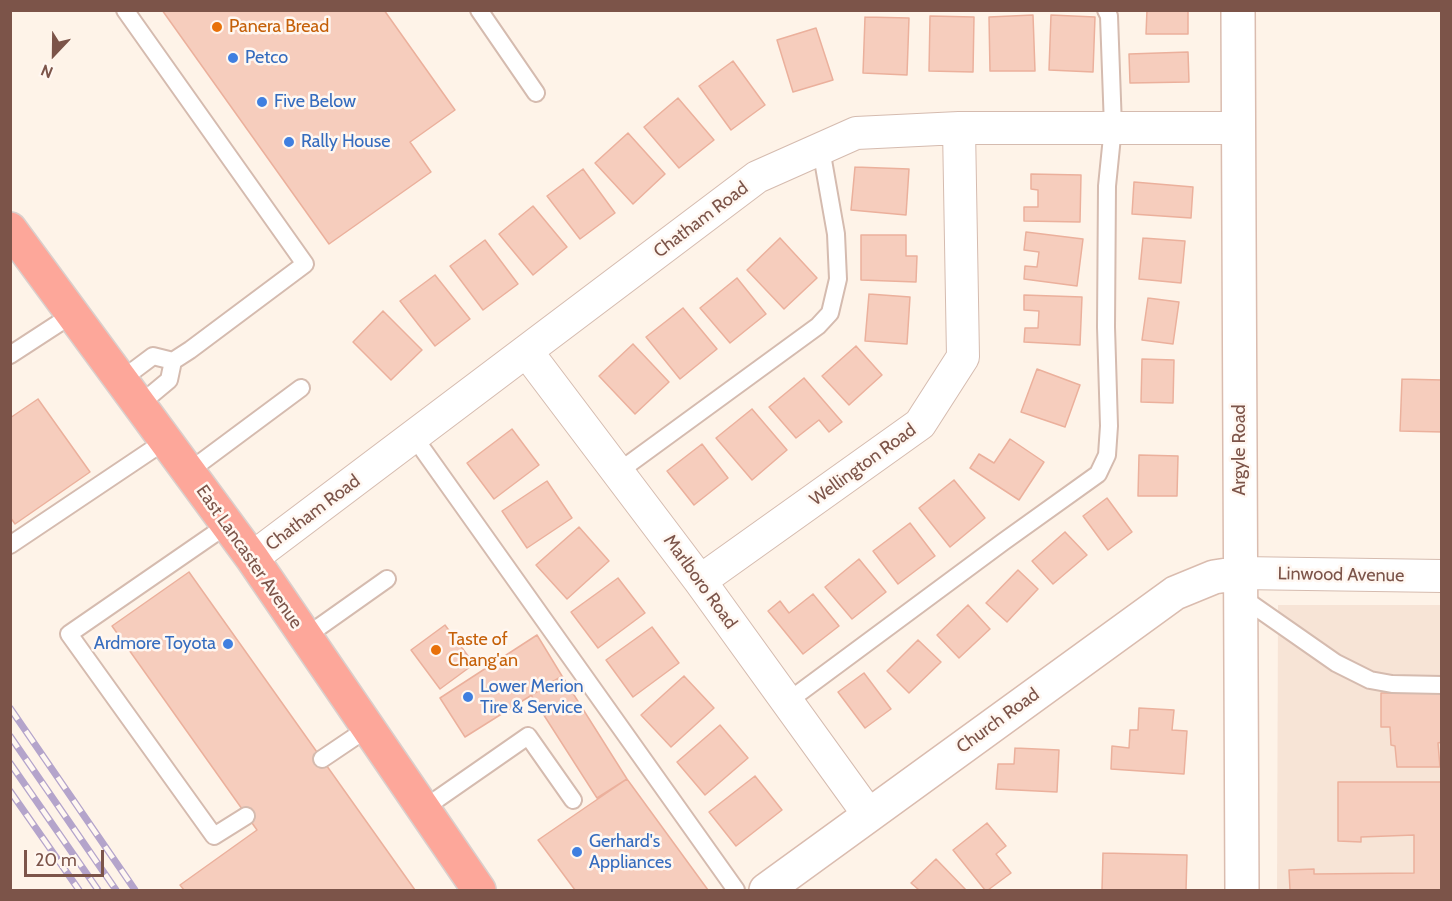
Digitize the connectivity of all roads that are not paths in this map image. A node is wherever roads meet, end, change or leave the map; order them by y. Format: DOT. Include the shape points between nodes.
graph roads {
  1 [pos="125,10"];
  2 [pos="479,10"];
  3 [pos="1106,10"];
  4 [pos="1238,10"];
  5 [pos="536,93"];
  6 [pos="1113,127"];
  7 [pos="959,128"];
  8 [pos="1239,128"];
  9 [pos="821,149"];
  10 [pos="10,229"];
  11 [pos="73,314"];
  12 [pos="527,352"];
  13 [pos="10,355"];
  14 [pos="173,361"];
  15 [pos="301,388"];
  16 [pos="130,393"];
  17 [pos="414,437"];
  18 [pos="165,441"];
  19 [pos="188,472"];
  20 [pos="618,472"];
  21 [pos="226,525"];
  22 [pos="10,545"];
  23 [pos="252,558"];
  24 [pos="1442,576"];
  25 [pos="387,579"];
  26 [pos="700,581"];
  27 [pos="1240,585"];
  28 [pos="305,637"];
  29 [pos="1442,685"];
  30 [pos="787,702"];
  31 [pos="368,728"];
  32 [pos="322,759"];
  33 [pos="573,800"];
  34 [pos="423,809"];
  35 [pos="869,815"];
  36 [pos="246,816"];
  37 [pos="479,891"];
  38 [pos="736,891"];
  39 [pos="766,891"];
  40 [pos="1242,891"];
  1 -- 14 [label="lane" via="305,264"];
  2 -- 5 [label="lane"];
  3 -- 6 [label="lane"];
  4 -- 8 [label="street, Argyle Road"];
  6 -- 7 [label="street, Chatham Road"];
  6 -- 8 [label="street, Chatham Road"];
  6 -- 30 [label="lane" via="1107,186 1109,426 1107,455 1098,474"];
  7 -- 9 [label="street, Chatham Road" via="856,133"];
  7 -- 26 [label="street, Wellington Road" via="963,357 920,424"];
  8 -- 27 [label="street, Argyle Road"];
  9 -- 12 [label="street, Chatham Road" via="757,177"];
  9 -- 20 [label="lane" via="836,234 838,279 830,313 818,326"];
  10 -- 11 [label="highway, East Lancaster Avenue"];
  11 -- 13 [label="lane"];
  11 -- 16 [label="highway, East Lancaster Avenue"];
  12 -- 17 [label="street, Chatham Road"];
  12 -- 20 [label="street, Marlboro Road"];
  14 -- 16 [label="lane" via="169,381"];
  14 -- 16 [label="lane" via="153,356"];
  15 -- 19 [label="lane"];
  16 -- 18 [label="highway, East Lancaster Avenue"];
  17 -- 23 [label="street, Chatham Road"];
  17 -- 38 [label="lane"];
  18 -- 19 [label="highway, East Lancaster Avenue"];
  18 -- 22 [label="lane"];
  19 -- 21 [label="highway, East Lancaster Avenue"];
  20 -- 26 [label="street, Marlboro Road"];
  21 -- 23 [label="highway, East Lancaster Avenue"];
  21 -- 36 [label="lane" via="69,634 214,836"];
  23 -- 28 [label="highway, East Lancaster Avenue"];
  24 -- 27 [label="street, Linwood Avenue"];
  25 -- 28 [label="lane"];
  26 -- 30 [label="street, Marlboro Road"];
  27 -- 29 [label="lane" via="1336,663 1361,676 1392,684"];
  27 -- 35 [label="street, Church Road" via="1214,577 1175,593"];
  27 -- 40 [label="street, Argyle Road"];
  28 -- 31 [label="highway, East Lancaster Avenue"];
  30 -- 35 [label="street, Marlboro Road"];
  31 -- 32 [label="lane"];
  31 -- 34 [label="highway, East Lancaster Avenue"];
  33 -- 34 [label="lane" via="528,736"];
  34 -- 37 [label="highway, East Lancaster Avenue"];
  35 -- 39 [label="street, Church Road"];
}
